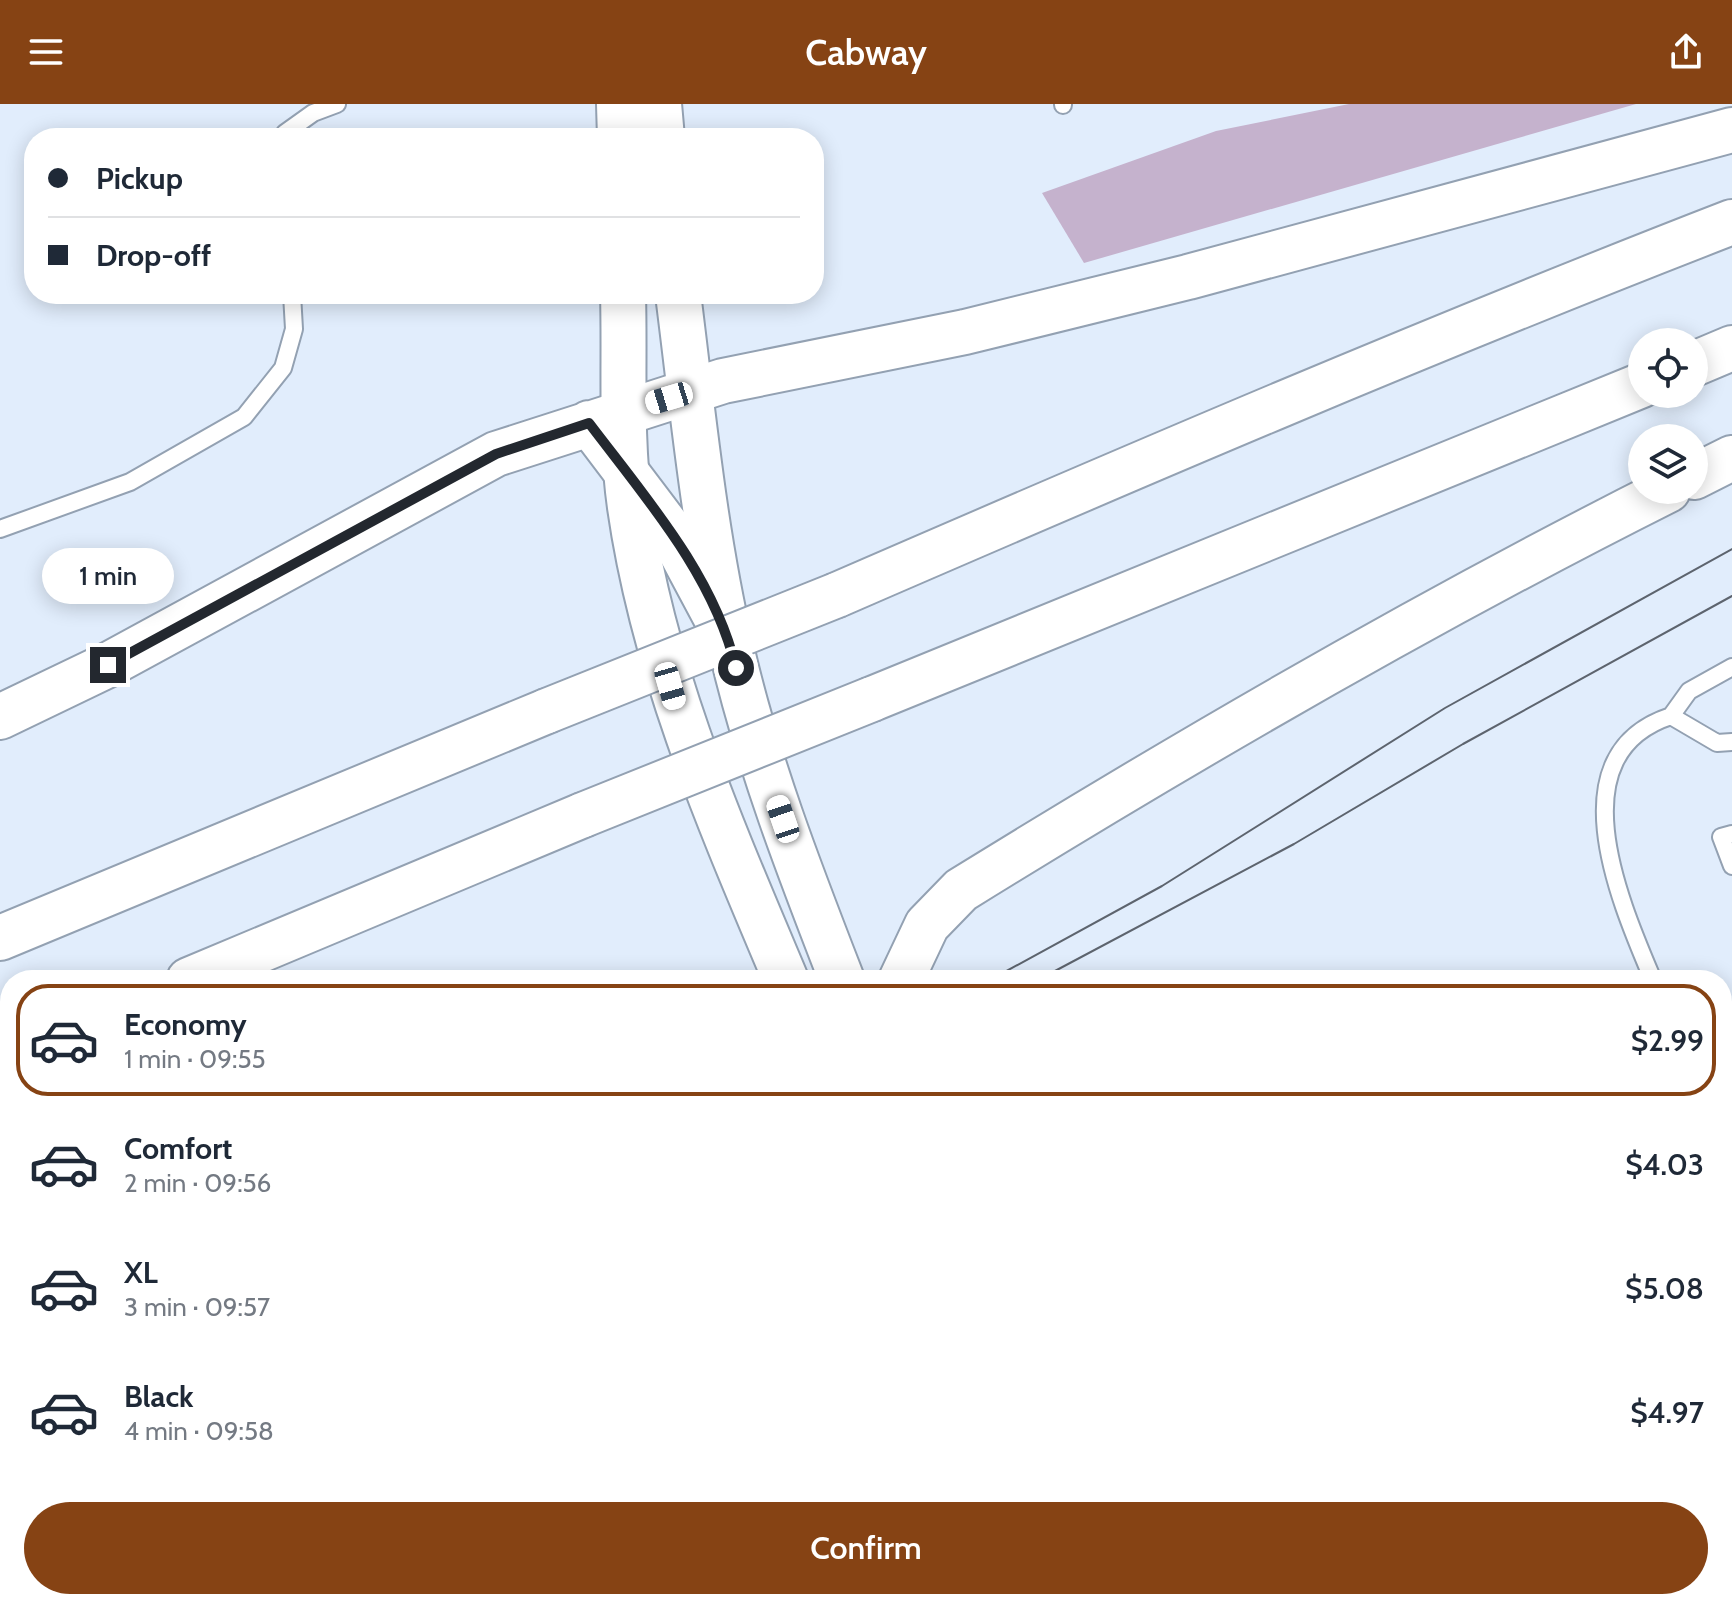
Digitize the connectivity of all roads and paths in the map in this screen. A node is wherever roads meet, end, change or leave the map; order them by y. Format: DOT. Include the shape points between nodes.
graph roads {
  1 [pos="337,104"];
  2 [pos="619,104"];
  3 [pos="659,104"];
  4 [pos="292,128"];
  5 [pos="620,128"];
  6 [pos="661,128"];
  7 [pos="1732,130"];
  8 [pos="1732,222"];
  9 [pos="293,304"];
  10 [pos="622,304"];
  11 [pos="679,304"];
  12 [pos="1732,348"];
  13 [pos="1708,358"];
  14 [pos="692,391"];
  15 [pos="1628,391"];
  16 [pos="607,417"];
  17 [pos="1732,458"];
  18 [pos="1708,470"];
  19 [pos="628,474"];
  20 [pos="1640,504"];
  21 [pos="0,529"];
  22 [pos="730,644"];
  23 [pos="1732,667"];
  24 [pos="1671,716"];
  25 [pos="0,717"];
  26 [pos="1732,742"];
  27 [pos="1732,834"];
  28 [pos="1732,866"];
  29 [pos="0,938"];
  30 [pos="213,970"];
  31 [pos="782,970"];
  32 [pos="838,970"];
  33 [pos="906,970"];
  34 [pos="1649,970"];
  1 -- 4 [label="lane"];
  2 -- 5 [label="main road"];
  3 -- 6 [label="main road"];
  7 -- 14 [label="main road" via="1173,281"];
  8 -- 29 [label="main road, bridge" via="1207,434 837,595"];
  9 -- 21 [label="lane" via="294,329 283,368 244,417 130,482"];
  10 -- 16 [label="main road"];
  11 -- 14 [label="main road"];
  12 -- 13 [label="main road"];
  14 -- 16 [label="main road"];
  14 -- 22 [label="main road" via="706,513"];
  15 -- 30 [label="main road, bridge"];
  16 -- 19 [label="main road"];
  16 -- 25 [label="main road" via="496,454 108,665"];
  17 -- 18 [label="main road"];
  19 -- 22 [label="main road" via="686,557"];
  19 -- 31 [label="main road" via="647,605 678,713"];
  20 -- 33 [label="main road" via="1292,689 961,890 927,925"];
  22 -- 32 [label="main road" via="773,791"];
  23 -- 24 [label="lane" via="1689,691"];
  24 -- 26 [label="lane" via="1717,743"];
  24 -- 34 [label="lane" via="1651,722 1623,745 1614,758 1607,791 1608,844 1619,900"];
  27 -- 28 [label="lane" via="1721,837"];
}
